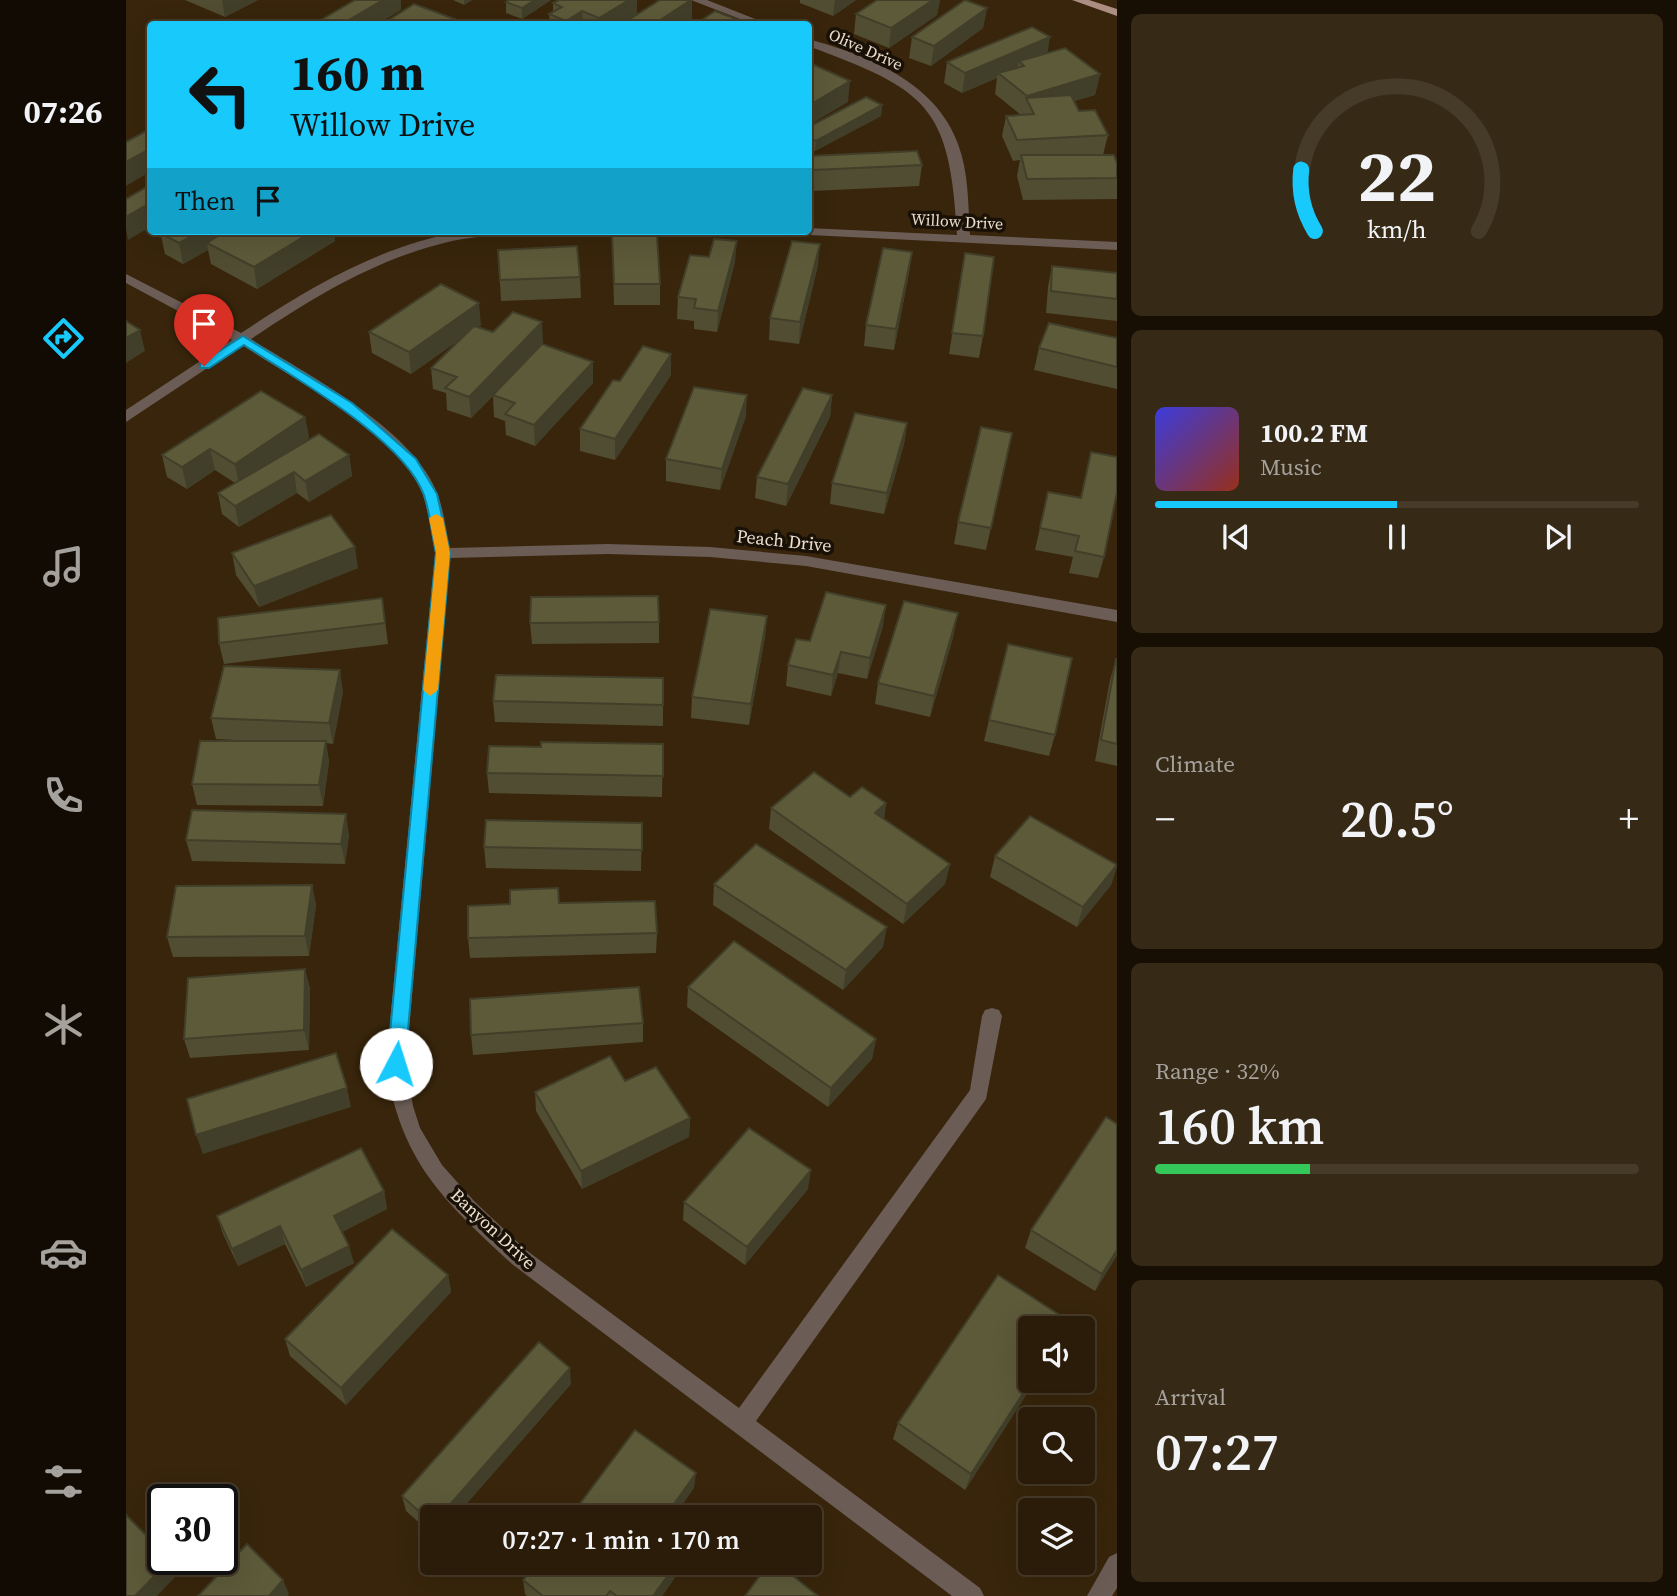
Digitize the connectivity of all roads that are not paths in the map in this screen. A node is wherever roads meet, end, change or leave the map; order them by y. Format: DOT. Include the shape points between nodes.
graph roads {
  1 [pos="697,0"];
  2 [pos="1078,0"];
  3 [pos="1117,13"];
  4 [pos="754,21"];
  5 [pos="812,44"];
  6 [pos="812,232"];
  7 [pos="464,235"];
  8 [pos="964,238"];
  9 [pos="1117,246"];
  10 [pos="126,278"];
  11 [pos="243,340"];
  12 [pos="126,417"];
  13 [pos="443,553"];
  14 [pos="1117,616"];
  15 [pos="992,1016"];
  16 [pos="740,1423"];
  17 [pos="1117,1565"];
  18 [pos="972,1596"];
  19 [pos="1099,1596"];
  1 -- 4 [label="street"];
  2 -- 3 [label="main road"];
  5 -- 8 [label="street, Olive Drive" via="896,78 939,115 952,143"];
  6 -- 8 [label="street, Willow Drive"];
  7 -- 11 [label="street" via="392,255 358,270 312,292"];
  8 -- 9 [label="street, Willow Drive"];
  10 -- 11 [label="street, Banyon Drive"];
  11 -- 12 [label="street"];
  11 -- 13 [label="street, Banyon Drive" via="348,406 412,462 430,494"];
  13 -- 14 [label="street, Peach Drive" via="710,552 806,561"];
  13 -- 16 [label="street, Banyon Drive" via="396,1064 403,1109 422,1151 453,1196 519,1257"];
  15 -- 16 [label="street" via="979,1093"];
  16 -- 18 [label="street, Banyon Drive"];
  17 -- 19 [label="street"];
}
